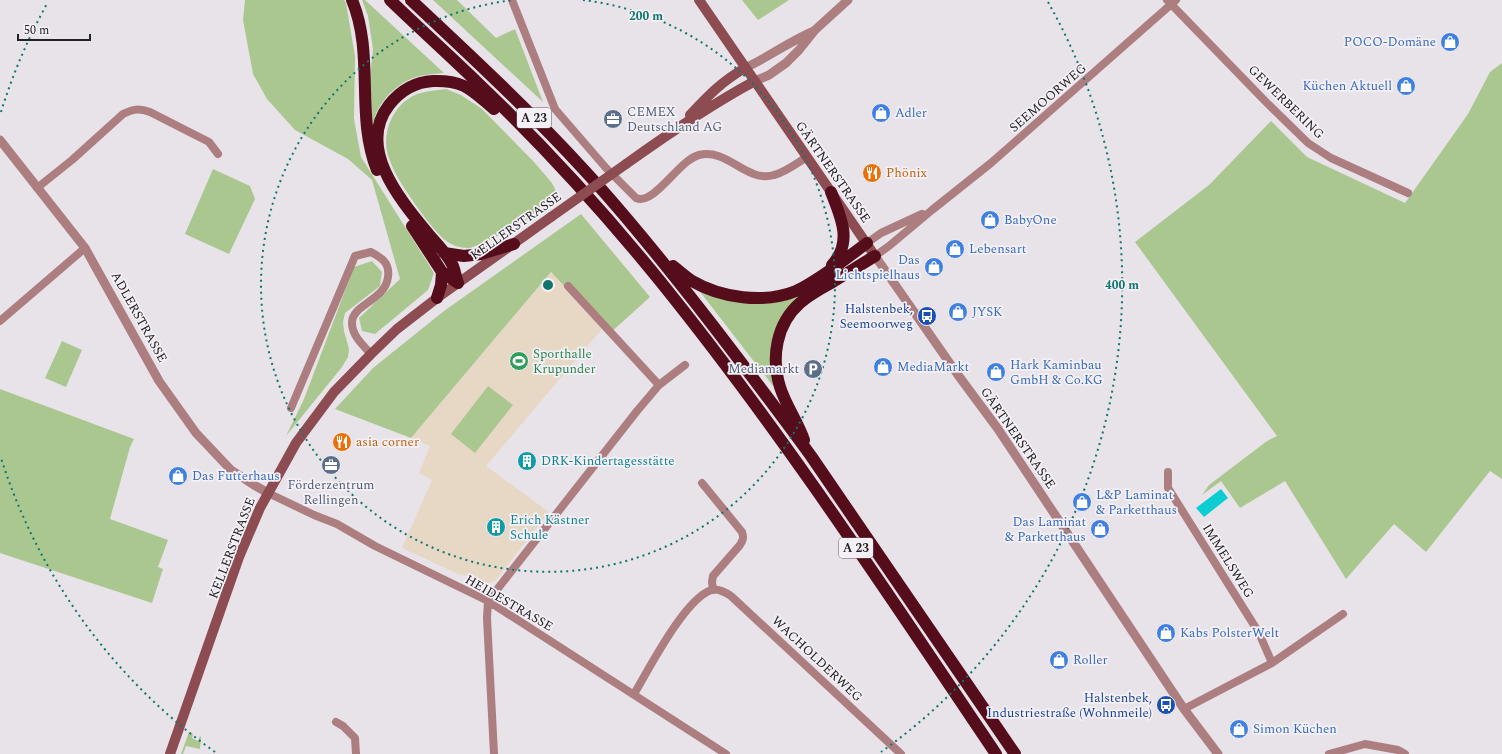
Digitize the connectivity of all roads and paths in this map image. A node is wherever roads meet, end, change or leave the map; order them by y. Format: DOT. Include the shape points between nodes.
graph roads {
  1 [pos="352,0"];
  2 [pos="390,0"];
  3 [pos="411,0"];
  4 [pos="512,0"];
  5 [pos="699,0"];
  6 [pos="848,0"];
  7 [pos="1172,1"];
  8 [pos="815,30"];
  9 [pos="746,68"];
  10 [pos="755,82"];
  11 [pos="680,126"];
  12 [pos="0,140"];
  13 [pos="218,154"];
  14 [pos="551,157"];
  15 [pos="807,157"];
  16 [pos="37,188"];
  17 [pos="831,192"];
  18 [pos="1408,193"];
  19 [pos="932,210"];
  20 [pos="867,243"];
  21 [pos="514,244"];
  22 [pos="648,244"];
  23 [pos="84,248"];
  24 [pos="444,253"];
  25 [pos="875,256"];
  26 [pos="442,272"];
  27 [pos="823,274"];
  28 [pos="458,283"];
  29 [pos="568,286"];
  30 [pos="437,298"];
  31 [pos="0,321"];
  32 [pos="371,354"];
  33 [pos="685,365"];
  34 [pos="659,385"];
  35 [pos="291,408"];
  36 [pos="811,456"];
  37 [pos="1168,472"];
  38 [pos="702,483"];
  39 [pos="268,493"];
  40 [pos="713,590"];
  41 [pos="488,601"];
  42 [pos="1343,614"];
  43 [pos="1272,663"];
  44 [pos="634,694"];
  45 [pos="1184,709"];
  46 [pos="336,722"];
  47 [pos="170,754"];
  48 [pos="356,754"];
  49 [pos="494,754"];
  50 [pos="726,754"];
  51 [pos="901,754"];
  52 [pos="996,754"];
  53 [pos="1015,754"];
  54 [pos="1218,754"];
  55 [pos="1329,754"];
  56 [pos="1404,754"];
  1 -- 26 [label="highway" via="362,29 366,122 371,154 379,176"];
  2 -- 14 [label="highway, A 23"];
  3 -- 22 [label="highway, A 23" via="490,74 561,146"];
  4 -- 15 [label="street" via="555,108 636,198 646,199 685,163 698,155 720,156 754,175 763,176 779,173"];
  5 -- 9 [label="main road, GÄRTNERSTRASSE"];
  6 -- 8 [label="street"];
  7 -- 18 [label="street, GEWERBERING" via="1308,143 1331,158"];
  7 -- 19 [label="street, SEEMOORWEG" via="992,163"];
  8 -- 9 [label="street"];
  8 -- 10 [label="street" via="786,63"];
  9 -- 10 [label="main road, GÄRTNERSTRASSE"];
  9 -- 11 [label="main road, KELLERSTRASSE" via="715,88"];
  10 -- 11 [label="main road, KELLERSTRASSE"];
  10 -- 15 [label="main road, GÄRTNERSTRASSE"];
  11 -- 21 [label="main road, KELLERSTRASSE, bridge"];
  12 -- 16 [label="street, ADLERSTRASSE"];
  13 -- 16 [label="street" via="209,142 140,108 123,114"];
  14 -- 24 [label="highway" via="468,87 449,81 426,82 401,93 385,111 380,124 377,138 381,162 397,192"];
  14 -- 52 [label="highway, A 23" via="658,280 716,352 834,516"];
  15 -- 17 [label="main road, GÄRTNERSTRASSE"];
  16 -- 23 [label="street, ADLERSTRASSE"];
  17 -- 20 [label="main road, GÄRTNERSTRASSE"];
  17 -- 27 [label="highway" via="842,220 844,242 837,260"];
  19 -- 20 [label="street, SEEMOORWEG" via="881,233"];
  19 -- 25 [label="street, SEEMOORWEG"];
  20 -- 25 [label="main road, GÄRTNERSTRASSE"];
  20 -- 27 [label="highway"];
  21 -- 24 [label="highway" via="480,254 464,256"];
  21 -- 28 [label="main road, KELLERSTRASSE"];
  22 -- 27 [label="highway" via="692,281 719,293 771,297 797,290"];
  22 -- 36 [label="highway, A 23"];
  23 -- 31 [label="street"];
  23 -- 39 [label="street, ADLERSTRASSE" via="159,381 196,433 231,470"];
  24 -- 28 [label="highway" via="453,265"];
  25 -- 36 [label="highway" via="805,299 790,314 780,331 776,350 780,388"];
  25 -- 45 [label="street, GÄRTNERSTRASSE" via="998,429"];
  26 -- 28 [label="highway"];
  26 -- 30 [label="highway"];
  28 -- 30 [label="main road, KELLERSTRASSE"];
  29 -- 34 [label="street"];
  30 -- 32 [label="main road, KELLERSTRASSE" via="397,329"];
  32 -- 35 [label="street" via="355,336 352,322 358,309 379,295 387,284 389,272 384,259 371,252 355,256"];
  32 -- 39 [label="main road, KELLERSTRASSE" via="334,392 296,443"];
  33 -- 34 [label="street"];
  34 -- 41 [label="street"];
  36 -- 53 [label="highway, A 23"];
  37 -- 43 [label="street, IMMELSWEG" via="1168,488 1259,633"];
  38 -- 40 [label="street" via="743,536 740,545 713,576"];
  39 -- 41 [label="street, HEIDESTRASSE" via="314,516 337,524 375,546"];
  39 -- 47 [label="main road, KELLERSTRASSE" via="239,556"];
  40 -- 44 [label="street" via="695,602 672,631"];
  40 -- 51 [label="street, WACHOLDERWEG" via="726,592 731,596"];
  41 -- 44 [label="street, HEIDESTRASSE"];
  41 -- 49 [label="street"];
  42 -- 43 [label="street"];
  43 -- 45 [label="street"];
  44 -- 50 [label="street, HEIDESTRASSE"];
  45 -- 54 [label="street, GÄRTNERSTRASSE"];
  46 -- 48 [label="street" via="355,738"];
  55 -- 56 [label="street" via="1365,744 1398,750"];
}
